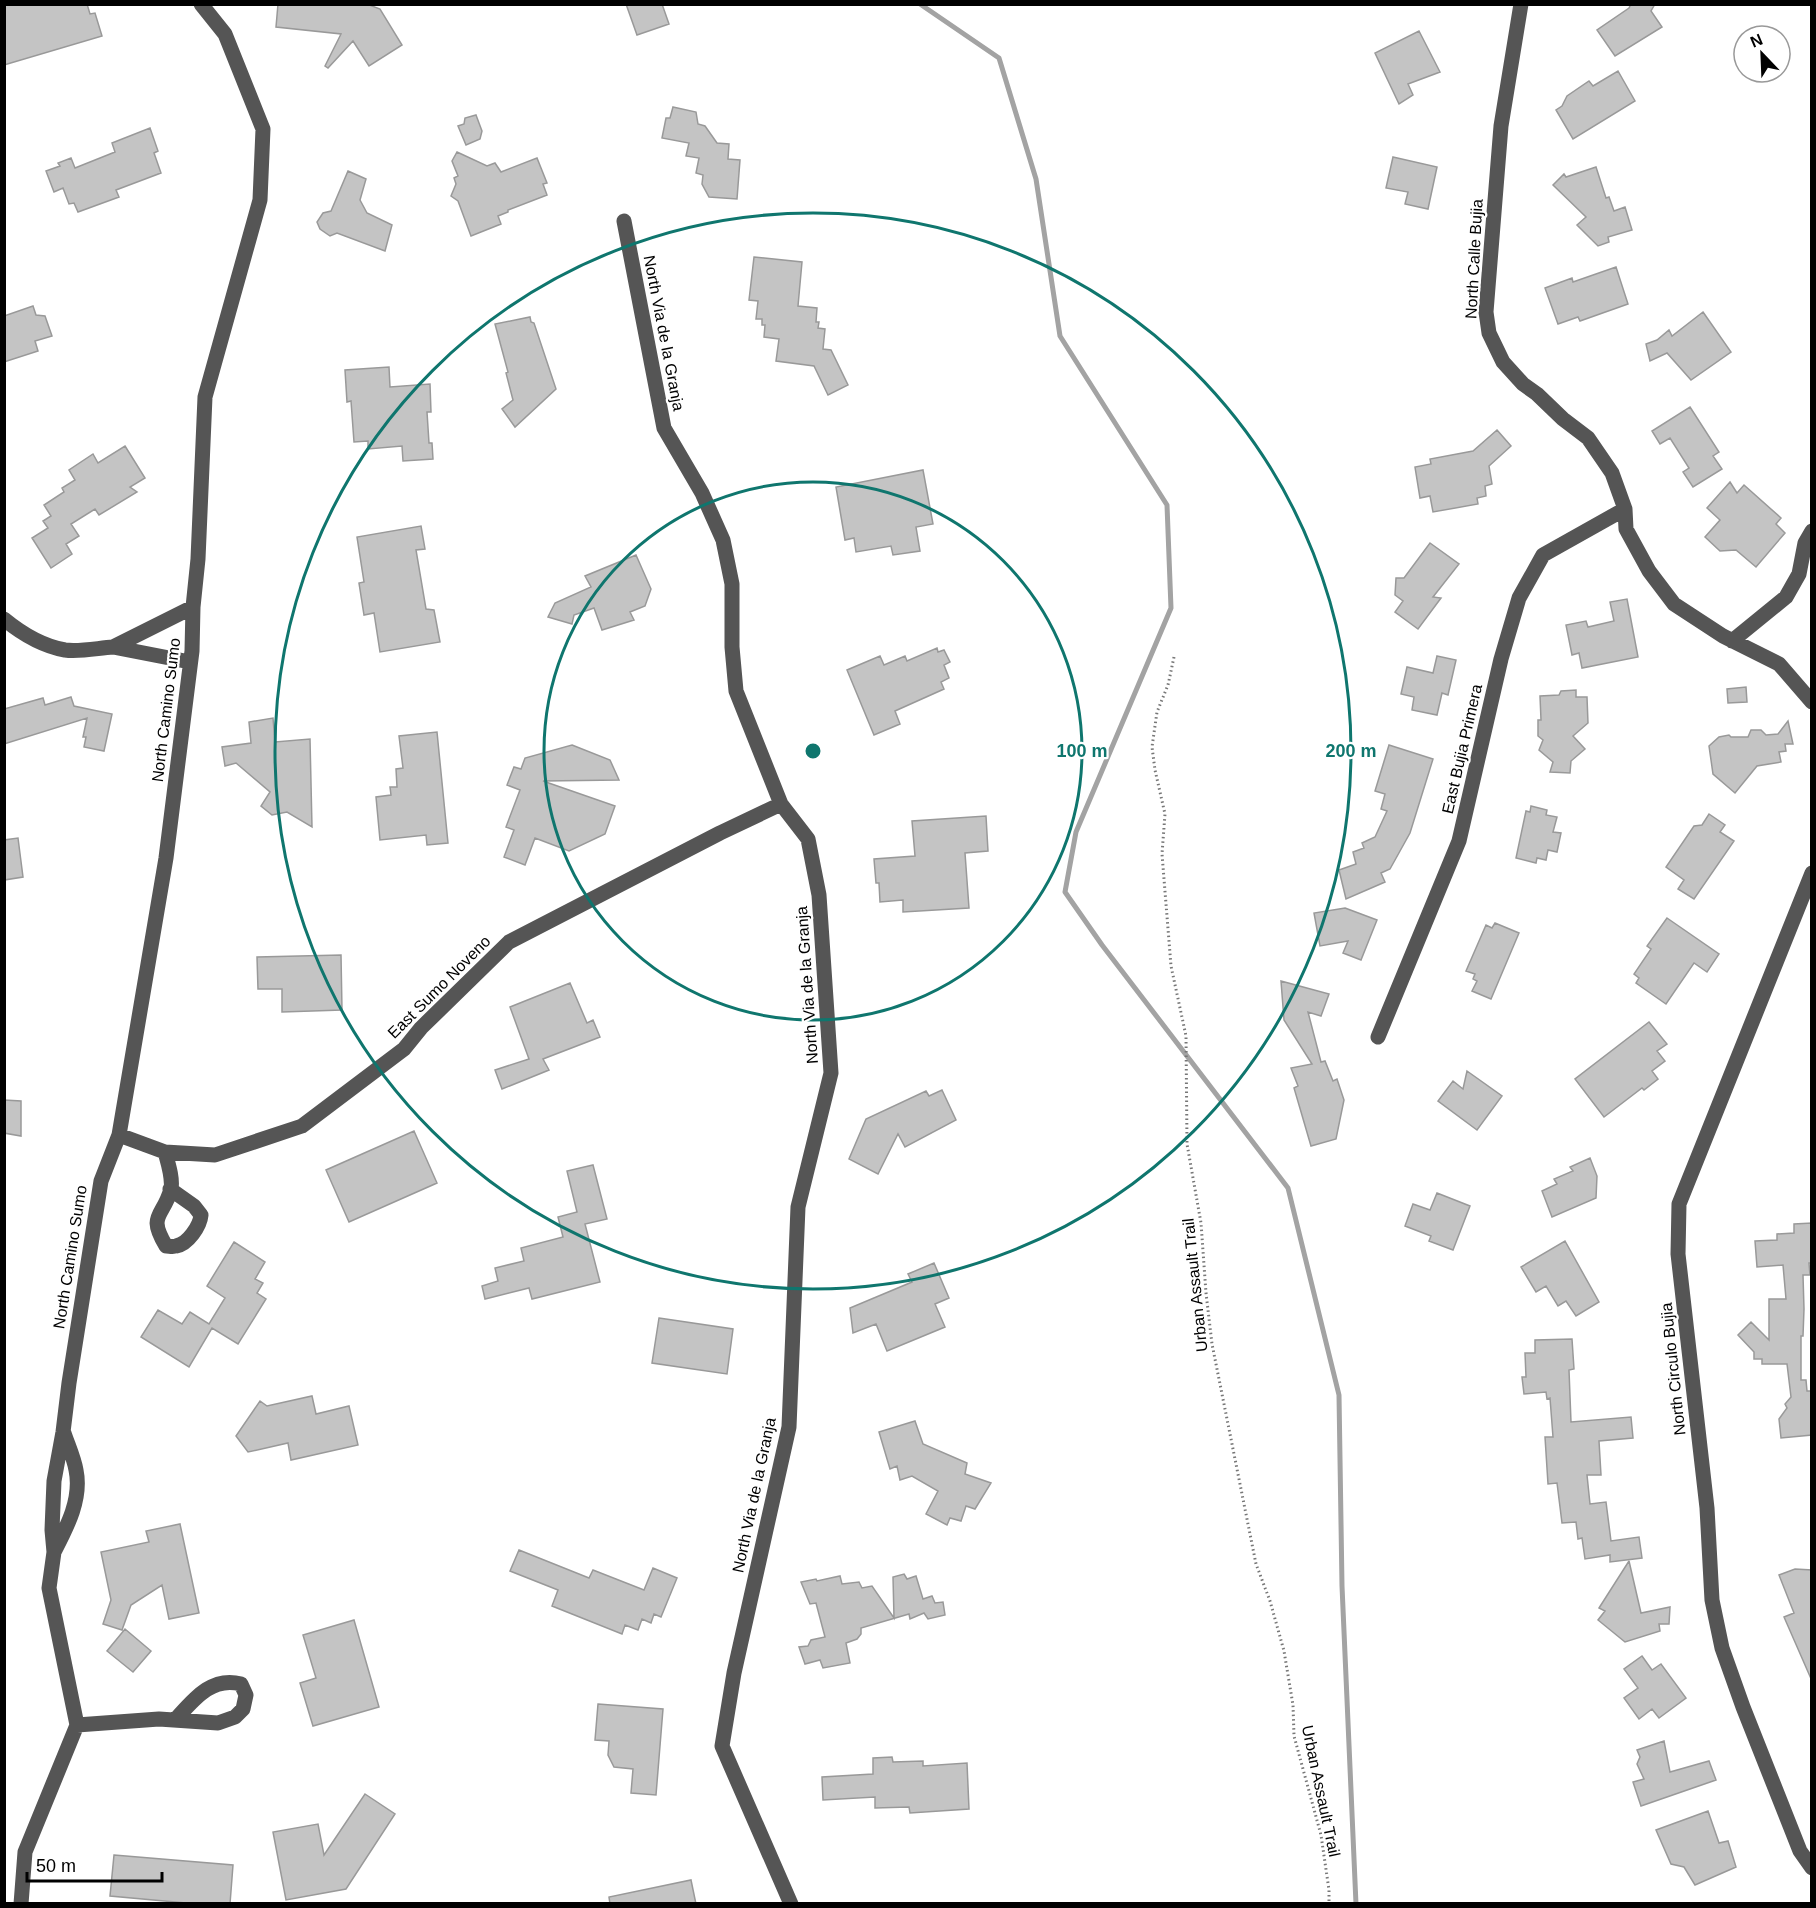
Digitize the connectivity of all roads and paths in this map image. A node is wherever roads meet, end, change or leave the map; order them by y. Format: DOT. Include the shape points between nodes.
graph roads {
  1 [pos="201,4"];
  2 [pos="1521,4"];
  3 [pos="624,221"];
  4 [pos="1625,509"];
  5 [pos="1812,531"];
  6 [pos="193,606"];
  7 [pos="4,619"];
  8 [pos="1732,641"];
  9 [pos="113,646"];
  10 [pos="1174,657"];
  11 [pos="190,662"];
  12 [pos="1812,702"];
  13 [pos="781,804"];
  14 [pos="1812,873"];
  15 [pos="1378,1037"];
  16 [pos="119,1135"];
  17 [pos="165,1152"];
  18 [pos="171,1190"];
  19 [pos="63,1432"];
  20 [pos="54,1552"];
  21 [pos="176,1719"];
  22 [pos="77,1725"];
  23 [pos="1812,1868"];
  24 [pos="21,1904"];
  25 [pos="790,1904"];
  26 [pos="1329,1904"];
  1 -- 6 [label="street, North Camino Sumo" via="225,34 263,129 260,200 205,397"];
  2 -- 4 [label="street, North Calle Bujia" via="1501,126 1486,312 1489,333 1503,362 1522,384 1588,438 1612,473"];
  3 -- 13 [label="street, North Via de la Granja" via="664,428 702,493 723,540 732,584 736,691"];
  4 -- 8 [label="street, North Calle Bujia" via="1626,529 1649,571 1674,604"];
  4 -- 15 [label="street, East Bujia Primera" via="1543,555 1519,598 1459,842"];
  5 -- 8 [label="street" via="1805,543 1799,574 1786,597"];
  6 -- 9 [label="street"];
  6 -- 11 [label="street, North Camino Sumo"];
  7 -- 9 [label="street" via="22,634 64,650"];
  8 -- 12 [label="street, North Calle Bujia" via="1779,664"];
  9 -- 11 [label="street"];
  10 -- 26 [label="path, Urban Assault Trail" via="1168,685 1156,712 1152,747 1165,814 1162,854 1171,966 1186,1036 1187,1144 1201,1223 1212,1344 1256,1564 1284,1651 1294,1736 1321,1835"];
  11 -- 16 [label="street, North Camino Sumo" via="166,858"];
  13 -- 17 [label="street, East Sumo Noveno" via="509,942 404,1049 302,1126 215,1155"];
  13 -- 25 [label="street, North Via de la Granja" via="808,839 819,895 831,1073 798,1207 789,1427 734,1673 722,1746"];
  14 -- 23 [label="street, North Circulo Bujia" via="1679,1204 1678,1254 1707,1509 1712,1600 1722,1648 1800,1851"];
  16 -- 17 [label="street, East Sumo Noveno"];
  16 -- 19 [label="street, North Camino Sumo" via="101,1181"];
  17 -- 18 [label="street"];
  19 -- 20 [label="street, North Camino Sumo" via="54,1480"];
  19 -- 20 [label="street, North Camino Sumo" via="77,1470 76,1499"];
  20 -- 22 [label="street, North Camino Sumo" via="49,1588"];
  21 -- 22 [label="street"];
  22 -- 24 [label="street" via="25,1852"];
}
